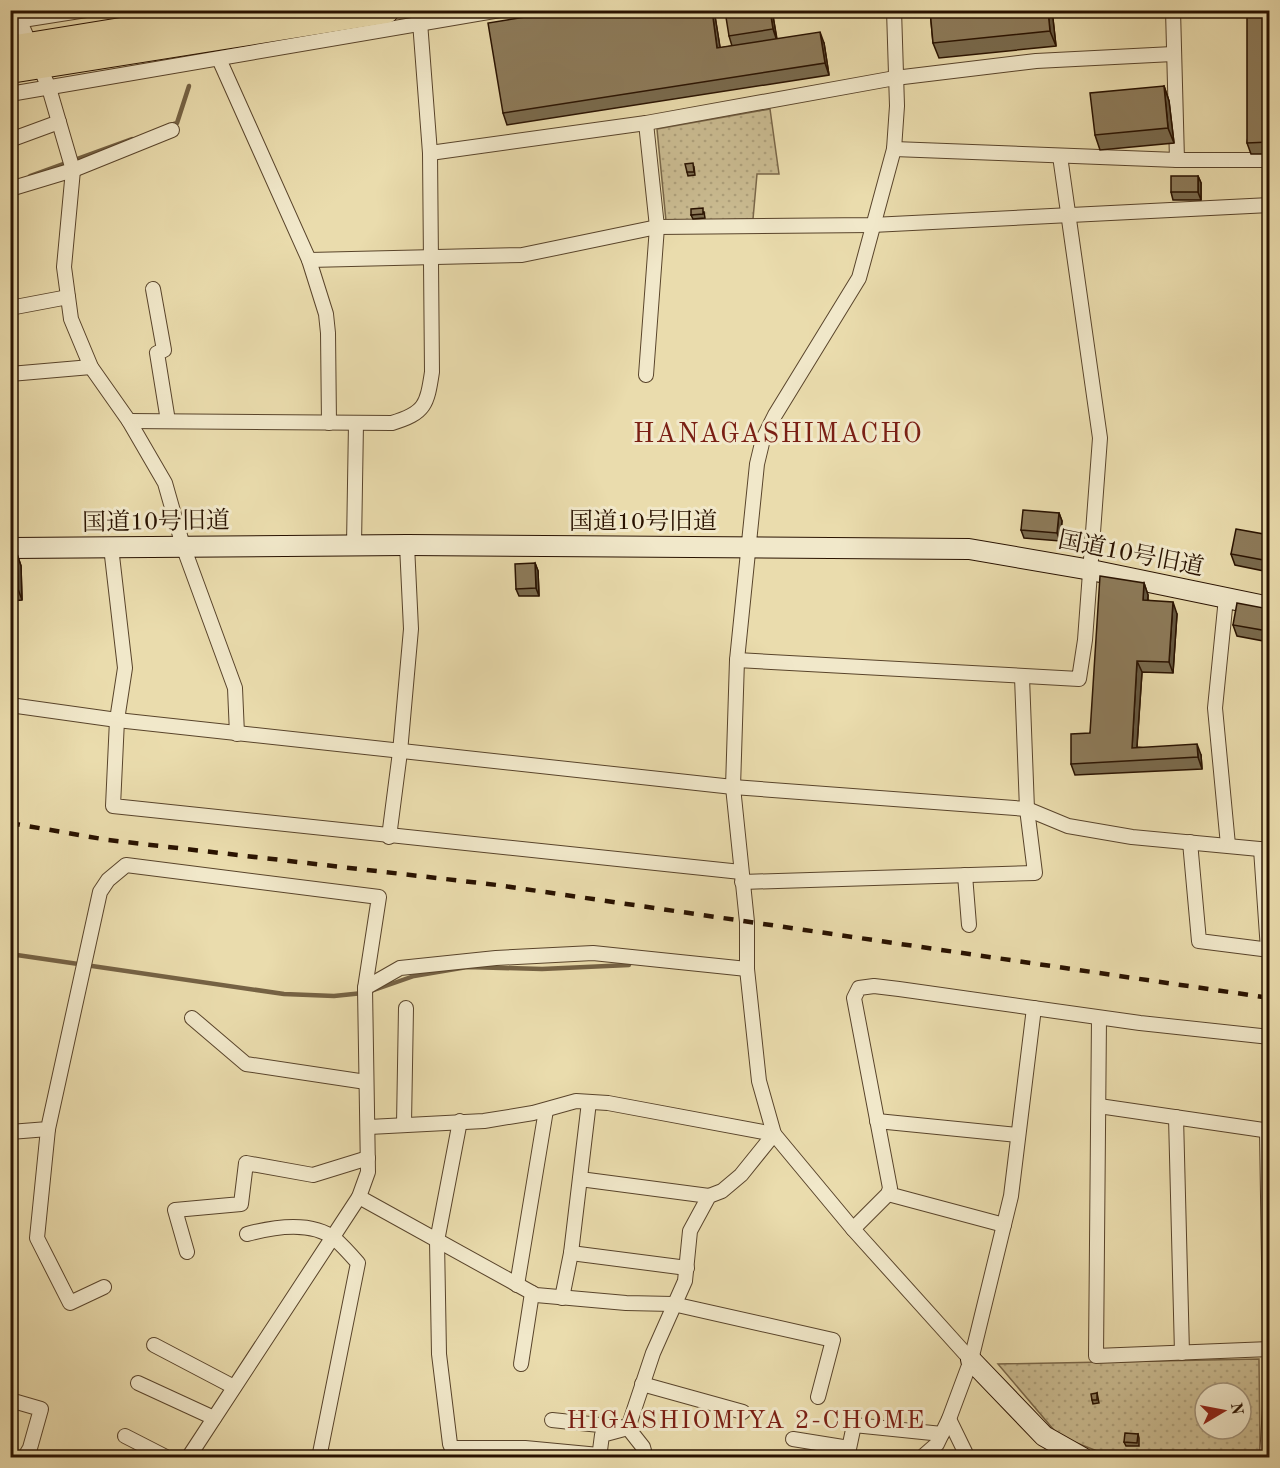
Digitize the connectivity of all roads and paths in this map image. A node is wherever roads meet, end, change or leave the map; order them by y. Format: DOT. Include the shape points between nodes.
graph roads {
  1 [pos="86,10"];
  2 [pos="251,10"];
  3 [pos="386,10"];
  4 [pos="500,10"];
  5 [pos="894,10"];
  6 [pos="1173,10"];
  7 [pos="14,18"];
  8 [pos="420,22"];
  9 [pos="1173,54"];
  10 [pos="219,59"];
  11 [pos="32,62"];
  12 [pos="10,70"];
  13 [pos="895,78"];
  14 [pos="10,94"];
  15 [pos="59,122"];
  16 [pos="646,123"];
  17 [pos="172,130"];
  18 [pos="10,140"];
  19 [pos="894,149"];
  20 [pos="430,153"];
  21 [pos="1060,156"];
  22 [pos="1177,160"];
  23 [pos="1269,160"];
  24 [pos="71,164"];
  25 [pos="10,189"];
  26 [pos="1269,205"];
  27 [pos="1070,214"];
  28 [pos="872,225"];
  29 [pos="657,228"];
  30 [pos="433,256"];
  31 [pos="309,260"];
  32 [pos="153,289"];
  33 [pos="68,297"];
  34 [pos="10,308"];
  35 [pos="91,367"];
  36 [pos="10,374"];
  37 [pos="646,375"];
  38 [pos="129,421"];
  39 [pos="168,421"];
  40 [pos="328,423"];
  41 [pos="356,423"];
  42 [pos="354,545"];
  43 [pos="407,545"];
  44 [pos="183,546"];
  45 [pos="111,547"];
  46 [pos="748,547"];
  47 [pos="10,548"];
  48 [pos="1091,570"];
  49 [pos="1226,598"];
  50 [pos="1269,607"];
  51 [pos="737,660"];
  52 [pos="1022,677"];
  53 [pos="10,705"];
  54 [pos="117,720"];
  55 [pos="237,734"];
  56 [pos="400,752"];
  57 [pos="733,787"];
  58 [pos="1027,808"];
  59 [pos="389,837"];
  60 [pos="1190,842"];
  61 [pos="1228,845"];
  62 [pos="1265,849"];
  63 [pos="965,875"];
  64 [pos="741,877"];
  65 [pos="969,924"];
  66 [pos="1269,950"];
  67 [pos="747,969"];
  68 [pos="365,988"];
  69 [pos="406,1008"];
  70 [pos="1034,1008"];
  71 [pos="192,1018"];
  72 [pos="1099,1018"];
  73 [pos="1269,1037"];
  74 [pos="366,1082"];
  75 [pos="589,1102"];
  76 [pos="1099,1106"];
  77 [pos="546,1110"];
  78 [pos="1176,1117"];
  79 [pos="878,1121"];
  80 [pos="460,1122"];
  81 [pos="404,1124"];
  82 [pos="369,1127"];
  83 [pos="48,1129"];
  84 [pos="1268,1131"];
  85 [pos="10,1132"];
  86 [pos="774,1134"];
  87 [pos="1018,1135"];
  88 [pos="368,1158"];
  89 [pos="580,1179"];
  90 [pos="888,1194"];
  91 [pos="709,1196"];
  92 [pos="359,1197"];
  93 [pos="1004,1225"];
  94 [pos="853,1229"];
  95 [pos="247,1234"];
  96 [pos="333,1238"];
  97 [pos="436,1241"];
  98 [pos="187,1252"];
  99 [pos="571,1253"];
  100 [pos="687,1268"];
  101 [pos="517,1285"];
  102 [pos="104,1287"];
  103 [pos="532,1293"];
  104 [pos="562,1298"];
  105 [pos="673,1304"];
  106 [pos="1269,1326"];
  107 [pos="154,1345"];
  108 [pos="1269,1349"];
  109 [pos="1182,1353"];
  110 [pos="971,1359"];
  111 [pos="521,1364"];
  112 [pos="138,1383"];
  113 [pos="642,1384"];
  114 [pos="234,1387"];
  115 [pos="818,1397"];
  116 [pos="10,1400"];
  117 [pos="1269,1407"];
  118 [pos="743,1412"];
  119 [pos="214,1418"];
  120 [pos="949,1419"];
  121 [pos="552,1420"];
  122 [pos="628,1428"];
  123 [pos="942,1434"];
  124 [pos="125,1436"];
  125 [pos="793,1439"];
  126 [pos="454,1453"];
  127 [pos="848,1453"];
  128 [pos="599,1456"];
  129 [pos="24,1458"];
  130 [pos="168,1458"];
  131 [pos="189,1458"];
  132 [pos="320,1458"];
  133 [pos="646,1458"];
  134 [pos="921,1458"];
  135 [pos="968,1458"];
  136 [pos="1083,1458"];
  137 [pos="1268,1458"];
  1 -- 7 [label="street"];
  2 -- 11 [label="highway"];
  3 -- 11 [label="highway"];
  4 -- 8 [label="street"];
  5 -- 13 [label="street"];
  6 -- 9 [label="street"];
  7 -- 11 [label="street"];
  8 -- 10 [label="street"];
  8 -- 20 [label="street"];
  9 -- 13 [label="street" via="1036,61"];
  9 -- 22 [label="street"];
  10 -- 11 [label="street"];
  10 -- 31 [label="street"];
  11 -- 12 [label="highway"];
  11 -- 14 [label="street"];
  11 -- 15 [label="street"];
  13 -- 16 [label="street"];
  13 -- 19 [label="street"];
  15 -- 18 [label="street"];
  15 -- 24 [label="street"];
  16 -- 20 [label="street"];
  16 -- 29 [label="street"];
  17 -- 24 [label="street"];
  19 -- 21 [label="street"];
  19 -- 28 [label="street"];
  20 -- 30 [label="street"];
  21 -- 22 [label="street"];
  21 -- 27 [label="street"];
  22 -- 23 [label="street"];
  24 -- 25 [label="street"];
  24 -- 33 [label="street" via="64,267"];
  26 -- 27 [label="street"];
  27 -- 28 [label="street"];
  27 -- 48 [label="street" via="1100,438"];
  28 -- 29 [label="street"];
  28 -- 46 [label="street" via="859,278 763,439"];
  29 -- 30 [label="street" via="522,255"];
  29 -- 37 [label="street"];
  30 -- 31 [label="street"];
  30 -- 41 [label="street" via="432,372 428,397 415,417 392,423"];
  31 -- 40 [label="street" via="326,314"];
  32 -- 39 [label="street" via="164,350 157,353"];
  33 -- 34 [label="street"];
  33 -- 35 [label="street" via="71,319"];
  35 -- 36 [label="street"];
  35 -- 38 [label="street"];
  38 -- 39 [label="street"];
  38 -- 44 [label="street" via="165,483"];
  39 -- 40 [label="street"];
  40 -- 41 [label="street"];
  41 -- 42 [label="street"];
  42 -- 43 [label="street, 国道10号旧道"];
  42 -- 44 [label="street, 国道10号旧道"];
  43 -- 46 [label="street, 国道10号旧道"];
  43 -- 56 [label="street" via="411,628"];
  44 -- 45 [label="street, 国道10号旧道"];
  44 -- 55 [label="street" via="235,688"];
  45 -- 47 [label="street, 国道10号旧道"];
  45 -- 54 [label="street" via="125,668"];
  46 -- 48 [label="street, 国道10号旧道" via="969,549"];
  46 -- 51 [label="street"];
  48 -- 49 [label="street, 国道10号旧道"];
  48 -- 52 [label="street" via="1079,679"];
  49 -- 50 [label="street, 国道10号旧道"];
  49 -- 61 [label="street" via="1215,708"];
  51 -- 52 [label="street"];
  51 -- 57 [label="street"];
  52 -- 58 [label="street"];
  53 -- 54 [label="street"];
  54 -- 55 [label="street"];
  54 -- 59 [label="street" via="112,806"];
  55 -- 56 [label="street"];
  56 -- 57 [label="street"];
  56 -- 59 [label="street"];
  57 -- 58 [label="street"];
  57 -- 64 [label="street"];
  58 -- 60 [label="street" via="1068,826"];
  58 -- 63 [label="street" via="1035,873"];
  59 -- 64 [label="street"];
  60 -- 61 [label="street"];
  60 -- 66 [label="street" via="1199,941"];
  61 -- 62 [label="street"];
  62 -- 66 [label="street"];
  63 -- 64 [label="street"];
  63 -- 65 [label="street"];
  64 -- 67 [label="street" via="747,922"];
  67 -- 68 [label="street" via="593,953 400,968"];
  67 -- 86 [label="street" via="759,1081"];
  68 -- 74 [label="street"];
  68 -- 83 [label="street" via="380,897 126,866 100,892"];
  69 -- 81 [label="street"];
  70 -- 72 [label="street"];
  70 -- 79 [label="street" via="874,986 859,988 854,998"];
  70 -- 87 [label="street"];
  71 -- 74 [label="street" via="246,1064"];
  72 -- 73 [label="street"];
  72 -- 76 [label="street"];
  74 -- 82 [label="street"];
  75 -- 77 [label="street" via="576,1101"];
  75 -- 86 [label="street"];
  75 -- 89 [label="street"];
  76 -- 78 [label="street"];
  76 -- 109 [label="street" via="1096,1356"];
  77 -- 80 [label="street"];
  77 -- 101 [label="street"];
  78 -- 84 [label="street"];
  78 -- 109 [label="street"];
  79 -- 87 [label="street"];
  79 -- 90 [label="street"];
  80 -- 81 [label="street"];
  80 -- 97 [label="street"];
  81 -- 82 [label="street"];
  82 -- 88 [label="street"];
  83 -- 85 [label="street"];
  83 -- 102 [label="street" via="37,1238 70,1304"];
  84 -- 106 [label="street"];
  86 -- 91 [label="street" via="741,1175"];
  86 -- 94 [label="street"];
  87 -- 93 [label="street"];
  88 -- 92 [label="street" via="368,1172"];
  88 -- 98 [label="street" via="313,1175 246,1163 241,1204 176,1210"];
  89 -- 91 [label="street"];
  89 -- 99 [label="street"];
  90 -- 93 [label="street"];
  90 -- 94 [label="street"];
  91 -- 100 [label="street" via="690,1231"];
  92 -- 96 [label="street"];
  92 -- 97 [label="street"];
  93 -- 110 [label="street"];
  94 -- 110 [label="street"];
  95 -- 96 [label="street" via="292,1227"];
  96 -- 114 [label="street"];
  96 -- 132 [label="street" via="358,1263"];
  97 -- 101 [label="street"];
  97 -- 126 [label="street" via="439,1354"];
  99 -- 100 [label="street"];
  99 -- 104 [label="street"];
  100 -- 105 [label="street"];
  101 -- 103 [label="street"];
  103 -- 104 [label="street"];
  103 -- 111 [label="street"];
  104 -- 105 [label="street"];
  105 -- 113 [label="street"];
  105 -- 115 [label="street" via="834,1340"];
  107 -- 114 [label="street"];
  108 -- 109 [label="street"];
  110 -- 120 [label="street"];
  110 -- 136 [label="street" via="1044,1437"];
  112 -- 119 [label="street"];
  113 -- 118 [label="street"];
  113 -- 122 [label="street"];
  114 -- 119 [label="street"];
  116 -- 129 [label="street" via="41,1409"];
  117 -- 137 [label="street"];
  119 -- 131 [label="street"];
  120 -- 123 [label="street"];
  120 -- 135 [label="street"];
  121 -- 122 [label="street"];
  122 -- 128 [label="street" via="602,1435"];
  122 -- 133 [label="street" via="643,1447"];
  123 -- 127 [label="street" via="854,1425"];
  123 -- 134 [label="street"];
  124 -- 130 [label="street"];
  125 -- 127 [label="street"];
  126 -- 128 [label="street" via="525,1448"];
}
